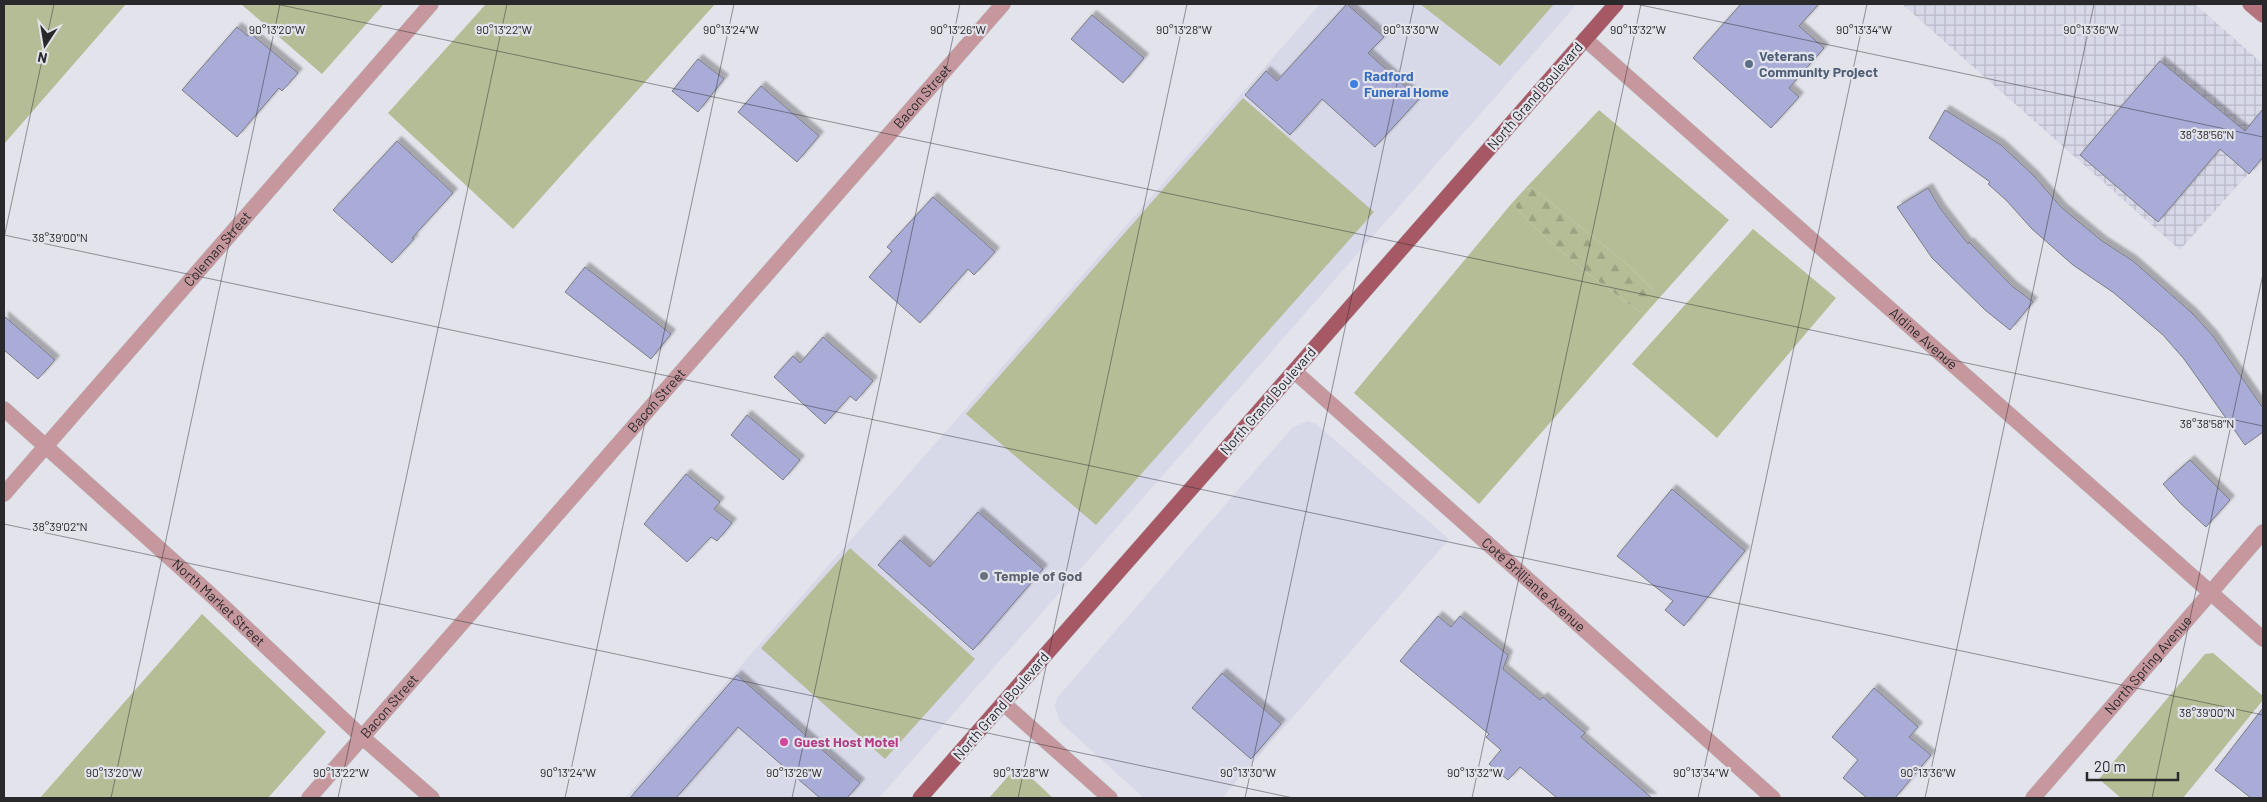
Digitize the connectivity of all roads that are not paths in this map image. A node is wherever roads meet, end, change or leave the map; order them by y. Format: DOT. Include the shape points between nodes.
graph roads {
  1 [pos="431,4"];
  2 [pos="1003,4"];
  3 [pos="1616,4"];
  4 [pos="2250,4"];
  5 [pos="2263,15"];
  6 [pos="1585,39"];
  7 [pos="1294,371"];
  8 [pos="4,409"];
  9 [pos="46,446"];
  10 [pos="4,494"];
  11 [pos="2263,532"];
  12 [pos="2211,592"];
  13 [pos="2263,639"];
  14 [pos="1003,704"];
  15 [pos="362,737"];
  16 [pos="309,798"];
  17 [pos="432,798"];
  18 [pos="920,798"];
  19 [pos="1110,798"];
  20 [pos="1774,798"];
  21 [pos="2033,798"];
  1 -- 9 [label="street, Coleman Street"];
  2 -- 15 [label="street, Bacon Street"];
  3 -- 6 [label="main road, North Grand Boulevard"];
  4 -- 5 [label="main road"];
  6 -- 7 [label="main road, North Grand Boulevard"];
  6 -- 12 [label="street, Aldine Avenue"];
  7 -- 14 [label="main road, North Grand Boulevard"];
  7 -- 20 [label="street, Cote Brilliante Avenue"];
  8 -- 9 [label="street, North Market Street"];
  9 -- 10 [label="street, Coleman Street"];
  9 -- 15 [label="street, North Market Street"];
  11 -- 12 [label="street, North Spring Avenue"];
  12 -- 13 [label="street, Aldine Avenue"];
  12 -- 21 [label="street, North Spring Avenue"];
  14 -- 18 [label="main road, North Grand Boulevard"];
  14 -- 19 [label="street"];
  15 -- 16 [label="street, Bacon Street"];
  15 -- 17 [label="street, North Market Street"];
}
